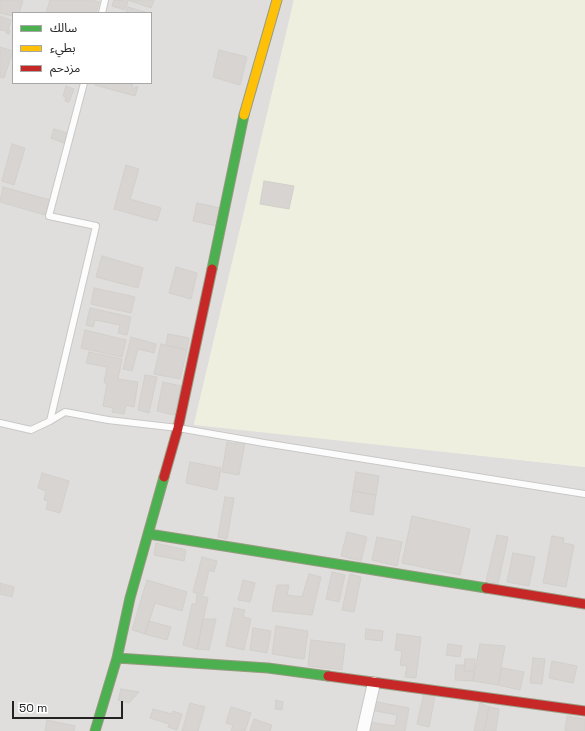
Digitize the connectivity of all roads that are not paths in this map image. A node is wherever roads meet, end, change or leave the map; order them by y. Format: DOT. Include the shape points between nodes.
graph roads {
  1 [pos="105,0"];
  2 [pos="277,0"];
  3 [pos="102,12"];
  4 [pos="84,84"];
  5 [pos="50,421"];
  6 [pos="0,423"];
  7 [pos="178,428"];
  8 [pos="585,494"];
  9 [pos="149,534"];
  10 [pos="585,604"];
  11 [pos="117,658"];
  12 [pos="374,683"];
  13 [pos="585,711"];
  14 [pos="94,731"];
  15 [pos="363,731"];
  1 -- 3 [label="lane"];
  2 -- 7 [label="street" via="247,103"];
  4 -- 5 [label="lane" via="49,216 96,226"];
  5 -- 6 [label="lane" via="31,430"];
  5 -- 7 [label="lane" via="65,412"];
  7 -- 8 [label="lane"];
  7 -- 9 [label="street"];
  9 -- 10 [label="street"];
  9 -- 11 [label="street" via="130,598"];
  11 -- 12 [label="street" via="268,668"];
  11 -- 14 [label="street"];
  12 -- 13 [label="street"];
  12 -- 15 [label="street"];
}
